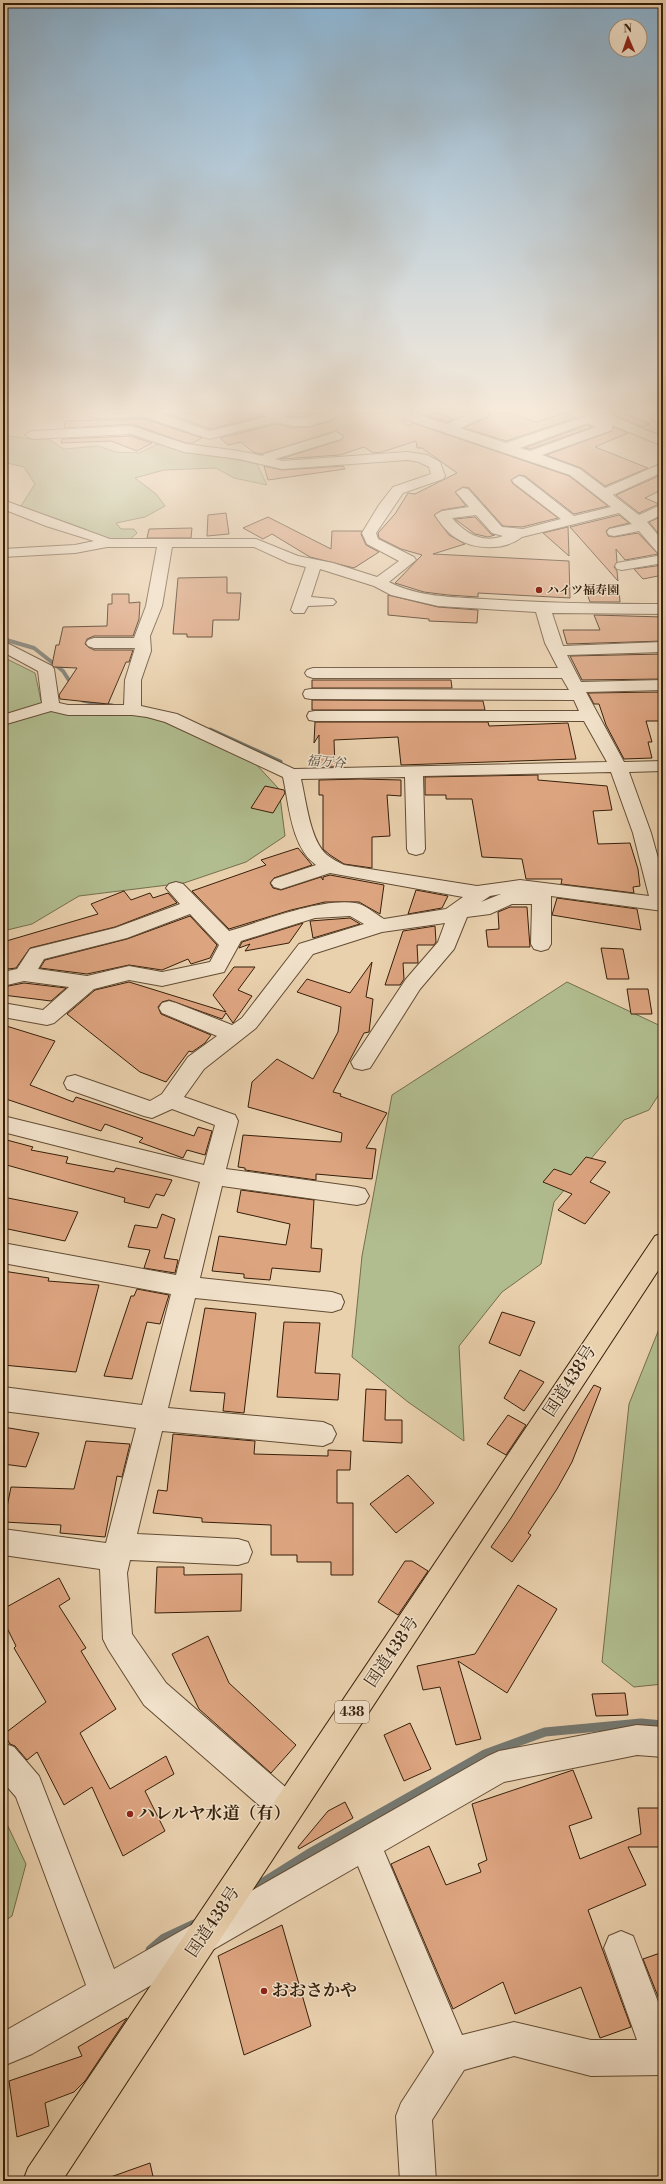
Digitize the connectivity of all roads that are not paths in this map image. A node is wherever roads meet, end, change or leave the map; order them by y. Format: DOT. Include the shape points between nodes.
graph roads {
  1 [pos="31,515"];
  2 [pos="380,515"];
  3 [pos="443,515"];
  4 [pos="483,515"];
  5 [pos="557,515"];
  6 [pos="602,515"];
  7 [pos="631,515"];
  8 [pos="652,515"];
  9 [pos="640,523"];
  10 [pos="569,526"];
  11 [pos="614,532"];
  12 [pos="519,533"];
  13 [pos="108,543"];
  14 [pos="165,544"];
  15 [pos="663,550"];
  16 [pos="3,553"];
  17 [pos="663,559"];
  18 [pos="314,564"];
  19 [pos="622,566"];
  20 [pos="379,583"];
  21 [pos="328,602"];
  22 [pos="543,608"];
  23 [pos="663,609"];
  24 [pos="94,643"];
  25 [pos="143,643"];
  26 [pos="3,646"];
  27 [pos="663,647"];
  28 [pos="558,651"];
  29 [pos="313,673"];
  30 [pos="663,684"];
  31 [pos="575,685"];
  32 [pos="311,694"];
  33 [pos="51,706"];
  34 [pos="132,710"];
  35 [pos="315,716"];
  36 [pos="590,716"];
  37 [pos="3,720"];
  38 [pos="618,766"];
  39 [pos="663,766"];
  40 [pos="414,771"];
  41 [pos="291,774"];
  42 [pos="416,849"];
  43 [pos="331,866"];
  44 [pos="281,883"];
  45 [pos="176,888"];
  46 [pos="480,893"];
  47 [pos="662,905"];
  48 [pos="193,906"];
  49 [pos="459,911"];
  50 [pos="381,926"];
  51 [pos="230,944"];
  52 [pos="541,944"];
  53 [pos="24,974"];
  54 [pos="3,979"];
  55 [pos="88,983"];
  56 [pos="169,1008"];
  57 [pos="3,1010"];
  58 [pos="234,1034"];
  59 [pos="362,1062"];
  60 [pos="75,1083"];
  61 [pos="170,1100"];
  62 [pos="3,1124"];
  63 [pos="213,1176"];
  64 [pos="357,1196"];
  65 [pos="663,1243"];
  66 [pos="3,1253"];
  67 [pos="186,1287"];
  68 [pos="332,1302"];
  69 [pos="3,1399"];
  70 [pos="153,1418"];
  71 [pos="323,1434"];
  72 [pos="3,1542"];
  73 [pos="118,1552"];
  74 [pos="238,1552"];
  75 [pos="663,1742"];
  76 [pos="3,1758"];
  77 [pos="287,1809"];
  78 [pos="365,1845"];
  79 [pos="201,1940"];
  80 [pos="620,1948"];
  81 [pos="106,1993"];
  82 [pos="3,2050"];
  83 [pos="453,2055"];
  84 [pos="662,2057"];
  85 [pos="41,2181"];
  86 [pos="418,2181"];
  1 -- 13 [label="street"];
  2 -- 20 [label="street" via="369,533 372,542 409,560"];
  3 -- 12 [label="street" via="461,536 487,543 511,540"];
  4 -- 12 [label="street" via="497,530"];
  5 -- 10 [label="street"];
  6 -- 10 [label="street"];
  7 -- 9 [label="street"];
  8 -- 9 [label="street"];
  9 -- 11 [label="street"];
  9 -- 15 [label="street"];
  10 -- 12 [label="street"];
  13 -- 14 [label="street"];
  13 -- 16 [label="street" via="83,553 74,549"];
  14 -- 18 [label="street" via="256,543 294,560"];
  14 -- 25 [label="street" via="154,606 143,631"];
  17 -- 19 [label="street"];
  18 -- 20 [label="street"];
  18 -- 21 [label="street" via="301,605"];
  20 -- 22 [label="street" via="396,592 438,600"];
  22 -- 23 [label="street"];
  22 -- 28 [label="street"];
  24 -- 25 [label="street"];
  25 -- 34 [label="street" via="143,651 133,680"];
  26 -- 33 [label="street" via="46,669"];
  27 -- 28 [label="street"];
  28 -- 31 [label="street"];
  29 -- 31 [label="street"];
  30 -- 31 [label="street"];
  31 -- 32 [label="street"];
  31 -- 36 [label="street"];
  33 -- 34 [label="street" via="68,710"];
  33 -- 37 [label="street"];
  34 -- 41 [label="street" via="171,718"];
  35 -- 36 [label="street"];
  36 -- 38 [label="street"];
  38 -- 39 [label="street"];
  38 -- 40 [label="street"];
  38 -- 47 [label="street" via="642,833"];
  40 -- 41 [label="street"];
  40 -- 42 [label="street"];
  41 -- 43 [label="street" via="309,843 320,859"];
  43 -- 44 [label="street"];
  43 -- 46 [label="street" via="339,870"];
  45 -- 48 [label="street"];
  46 -- 47 [label="street" via="485,890 520,886"];
  46 -- 49 [label="street"];
  48 -- 51 [label="street"];
  48 -- 53 [label="street" via="120,933 36,954"];
  49 -- 50 [label="street" via="434,919"];
  49 -- 52 [label="street" via="483,909 510,898 542,898"];
  49 -- 59 [label="street" via="447,944 413,984"];
  50 -- 51 [label="street" via="354,910 314,912 234,936"];
  50 -- 58 [label="street" via="306,949 249,1022"];
  51 -- 55 [label="street" via="217,967 162,979 129,973"];
  53 -- 54 [label="street"];
  53 -- 55 [label="street"];
  55 -- 57 [label="street" via="47,1018"];
  56 -- 58 [label="street"];
  58 -- 61 [label="street" via="196,1063"];
  60 -- 61 [label="street" via="152,1110"];
  61 -- 63 [label="street" via="227,1121"];
  62 -- 63 [label="street"];
  63 -- 64 [label="street"];
  63 -- 67 [label="street"];
  65 -- 77 [label="highway, 国道438号 / 438"];
  66 -- 67 [label="street"];
  67 -- 68 [label="street"];
  67 -- 70 [label="street"];
  69 -- 70 [label="street"];
  70 -- 71 [label="street"];
  70 -- 73 [label="street"];
  72 -- 73 [label="street"];
  73 -- 74 [label="street"];
  73 -- 77 [label="street" via="113,1573 118,1639 155,1694"];
  75 -- 78 [label="street" via="637,1740 499,1767"];
  76 -- 81 [label="street" via="28,1787"];
  77 -- 79 [label="highway, 国道438号 / 438"];
  78 -- 79 [label="street"];
  78 -- 83 [label="street"];
  79 -- 81 [label="street"];
  79 -- 85 [label="highway, 国道438号 / 438"];
  80 -- 84 [label="street"];
  81 -- 82 [label="street"];
  83 -- 84 [label="street" via="514,2039 591,2058"];
  83 -- 86 [label="street" via="414,2116"];
}
